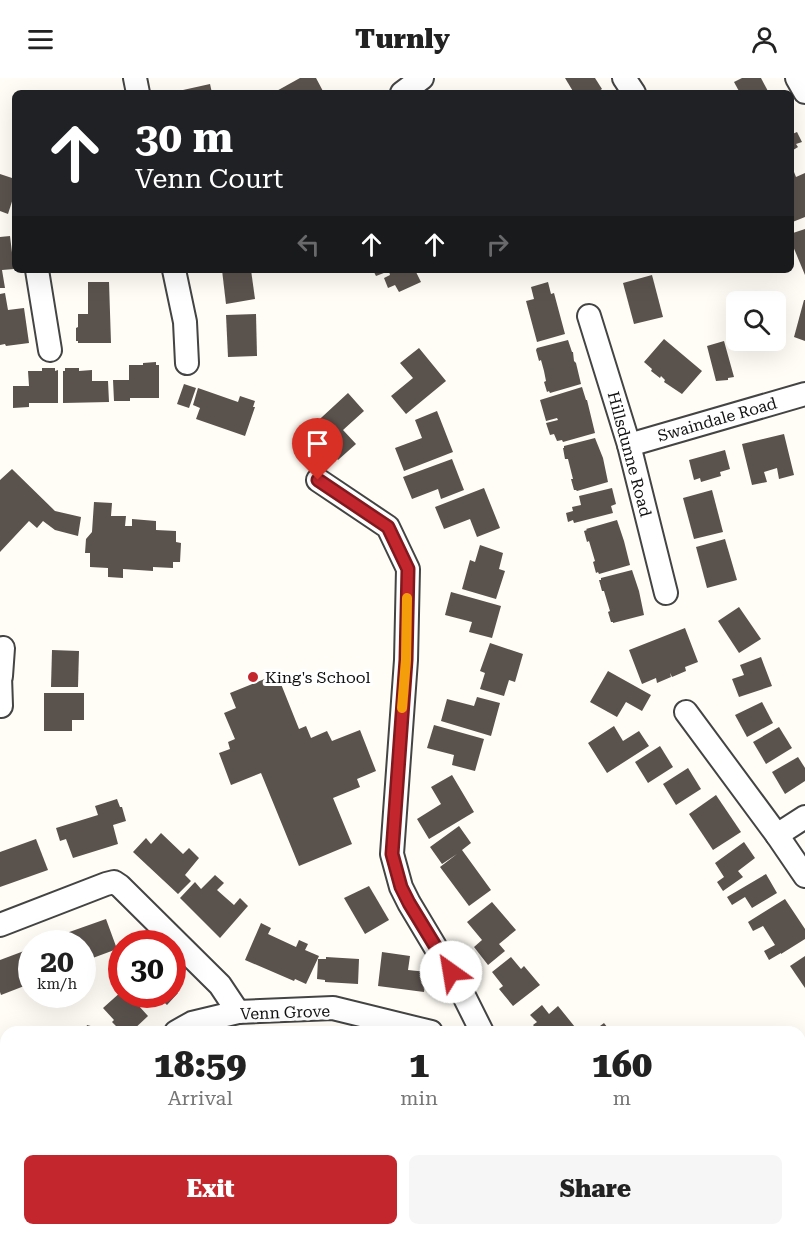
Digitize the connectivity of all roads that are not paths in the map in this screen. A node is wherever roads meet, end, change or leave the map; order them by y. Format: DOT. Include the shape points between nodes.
graph roads {
  1 [pos="422,78"];
  2 [pos="797,78"];
  3 [pos="406,90"];
  4 [pos="805,92"];
  5 [pos="37,273"];
  6 [pos="175,273"];
  7 [pos="589,316"];
  8 [pos="50,350"];
  9 [pos="187,363"];
  10 [pos="805,394"];
  11 [pos="629,445"];
  12 [pos="318,480"];
  13 [pos="666,593"];
  14 [pos="3,648"];
  15 [pos="0,676"];
  16 [pos="1,706"];
  17 [pos="686,712"];
  18 [pos="805,817"];
  19 [pos="777,835"];
  20 [pos="805,876"];
  21 [pos="0,925"];
  22 [pos="238,1012"];
  23 [pos="187,1026"];
  24 [pos="406,1026"];
  25 [pos="479,1026"];
  1 -- 3 [label="street"];
  2 -- 4 [label="street"];
  5 -- 8 [label="street"];
  6 -- 9 [label="street"];
  7 -- 11 [label="street, Hillsdunne Road"];
  10 -- 11 [label="street, Swaindale Road"];
  11 -- 13 [label="street, Hillsdunne Road"];
  12 -- 25 [label="street" via="388,527 408,569 406,660 392,854 409,903"];
  14 -- 15 [label="street"];
  15 -- 16 [label="street"];
  17 -- 19 [label="street"];
  18 -- 19 [label="street"];
  19 -- 20 [label="street"];
  21 -- 22 [label="street" via="114,882 220,986"];
  22 -- 23 [label="street, Venn Grove"];
  22 -- 24 [label="street, Venn Grove" via="333,1008"];
}
